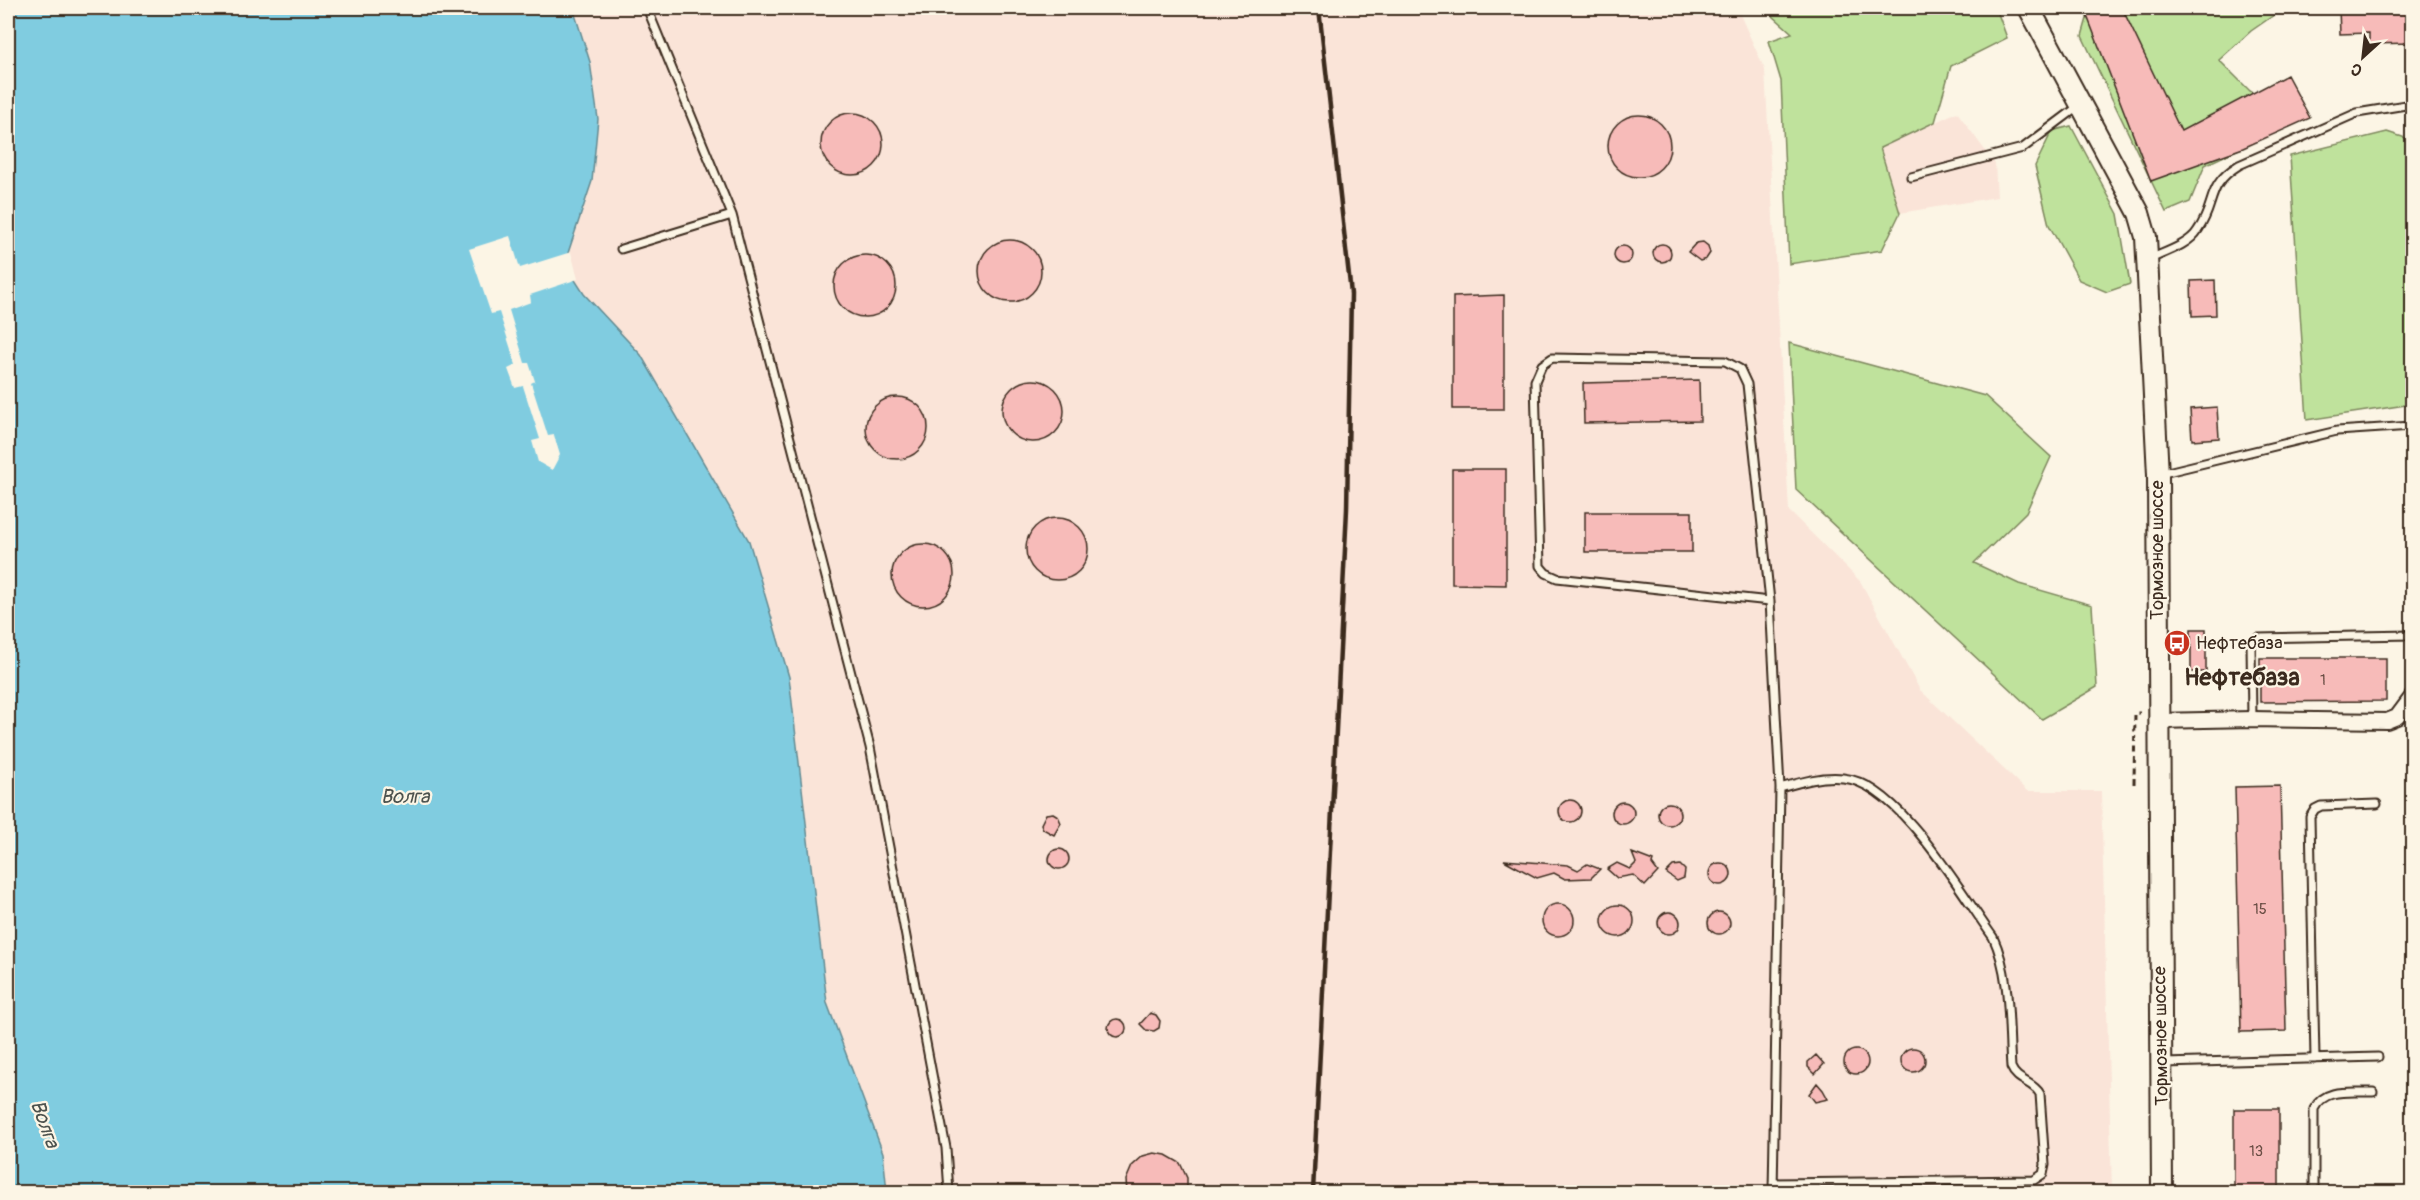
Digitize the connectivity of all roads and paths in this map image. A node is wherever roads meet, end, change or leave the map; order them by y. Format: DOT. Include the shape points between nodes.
graph roads {
  1 [pos="647,8"];
  2 [pos="2029,8"];
  3 [pos="2081,104"];
  4 [pos="2412,104"];
  5 [pos="1911,177"];
  6 [pos="732,215"];
  7 [pos="621,249"];
  8 [pos="2149,260"];
  9 [pos="2412,426"];
  10 [pos="2158,475"];
  11 [pos="1770,601"];
  12 [pos="2412,635"];
  13 [pos="2412,697"];
  14 [pos="2252,719"];
  15 [pos="2157,721"];
  16 [pos="1780,788"];
  17 [pos="2377,804"];
  18 [pos="2378,1057"];
  19 [pos="2315,1059"];
  20 [pos="2161,1063"];
  21 [pos="2373,1092"];
  22 [pos="1773,1183"];
  23 [pos="949,1192"];
  24 [pos="1773,1192"];
  25 [pos="2163,1192"];
  26 [pos="2314,1192"];
  1 -- 6 [label="lane"];
  2 -- 3 [label="street, Тормозное шоссе"];
  3 -- 5 [label="lane" via="2023,148"];
  3 -- 8 [label="street, Тормозное шоссе" via="2139,213"];
  4 -- 8 [label="lane" via="2357,113 2239,165 2216,185 2199,230 2190,239"];
  6 -- 7 [label="lane"];
  6 -- 23 [label="lane" via="870,747 946,1148"];
  8 -- 10 [label="street, Тормозное шоссе"];
  9 -- 10 [label="lane" via="2337,431"];
  10 -- 15 [label="street, Тормозное шоссе"];
  11 -- 11 [label="lane" via="1557,578 1546,573 1540,566 1535,381 1542,365 1552,358 1725,362 1740,369 1747,384"];
  11 -- 16 [label="lane"];
  12 -- 14 [label="lane" via="2258,638 2252,644"];
  13 -- 14 [label="street" via="2397,717 2387,721"];
  14 -- 15 [label="street"];
  15 -- 20 [label="street, Тормозное шоссе"];
  16 -- 22 [label="lane"];
  16 -- 22 [label="lane" via="1820,777 1844,778 1874,788 1910,821 1993,937 2004,975 2011,1067 2018,1078 2040,1094 2045,1166 2034,1180"];
  17 -- 19 [label="lane" via="2321,806 2310,817"];
  18 -- 19 [label="lane"];
  19 -- 20 [label="lane"];
  20 -- 25 [label="street, Тормозное шоссе"];
  21 -- 26 [label="lane" via="2329,1094 2319,1100 2314,1109"];
  22 -- 24 [label="lane"];
}
